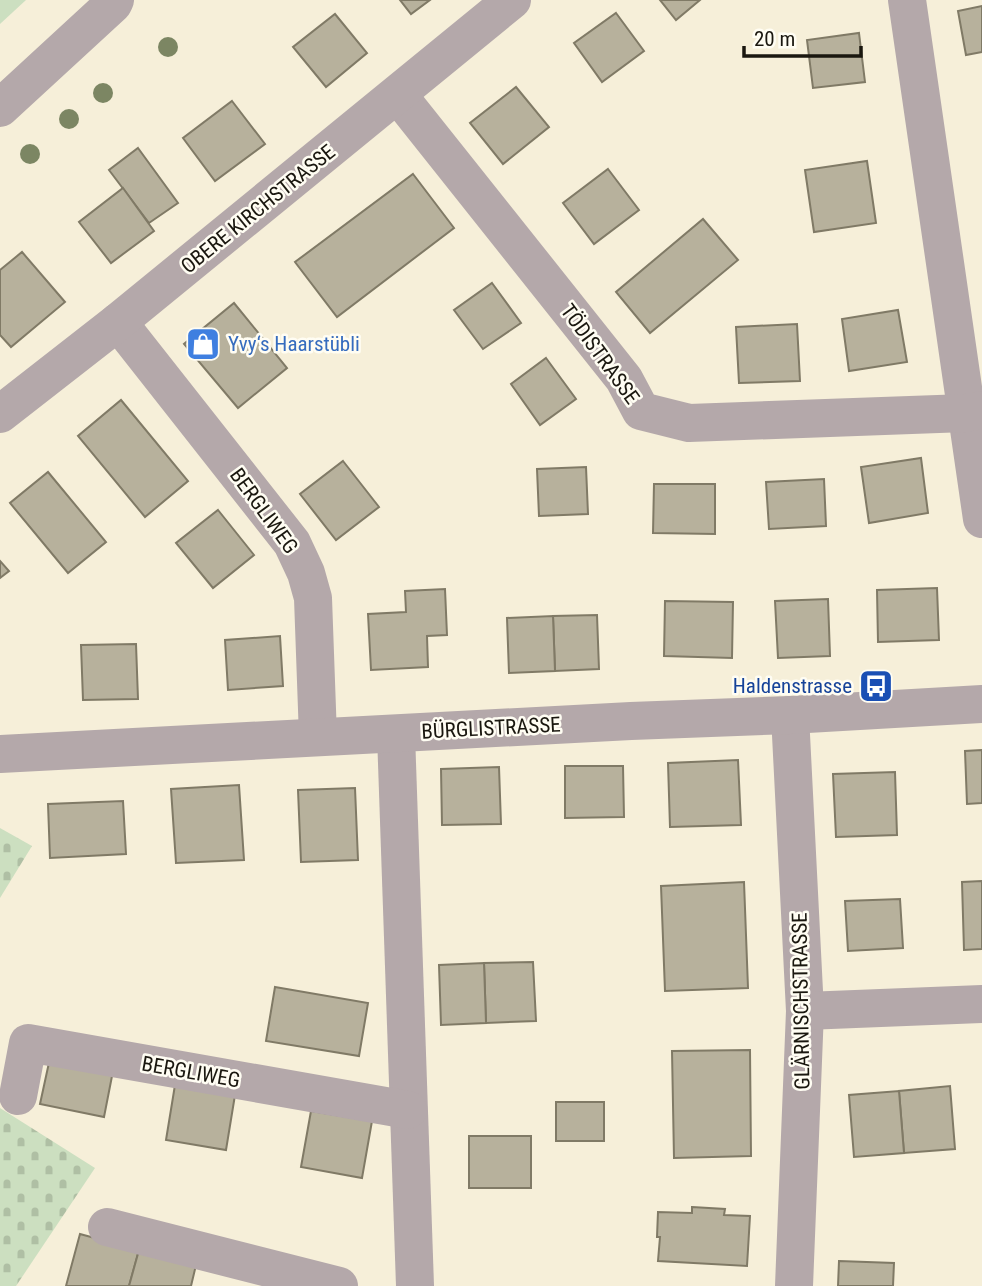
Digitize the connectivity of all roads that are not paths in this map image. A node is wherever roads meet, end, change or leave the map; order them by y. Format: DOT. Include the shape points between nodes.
graph roads {
  1 [pos="115,0"];
  2 [pos="512,0"];
  3 [pos="907,0"];
  4 [pos="398,95"];
  5 [pos="0,108"];
  6 [pos="118,322"];
  7 [pos="974,412"];
  8 [pos="0,415"];
  9 [pos="982,519"];
  10 [pos="982,704"];
  11 [pos="790,715"];
  12 [pos="396,734"];
  13 [pos="318,737"];
  14 [pos="0,754"];
  15 [pos="982,1004"];
  16 [pos="805,1011"];
  17 [pos="18,1096"];
  18 [pos="408,1110"];
  19 [pos="107,1227"];
  20 [pos="339,1286"];
  21 [pos="415,1286"];
  22 [pos="794,1286"];
  1 -- 5 [label="street"];
  2 -- 4 [label="street, OBERE KIRCHSTRASSE"];
  3 -- 7 [label="street"];
  4 -- 6 [label="street, OBERE KIRCHSTRASSE"];
  4 -- 7 [label="street, TÖDISTRASSE" via="624,379 641,411 689,423"];
  6 -- 8 [label="street, OBERE KIRCHSTRASSE"];
  6 -- 13 [label="street, BERGLIWEG" via="292,543 313,598"];
  7 -- 9 [label="street"];
  10 -- 11 [label="street, BÜRGLISTRASSE"];
  11 -- 12 [label="street, BÜRGLISTRASSE"];
  11 -- 16 [label="street, GLÄRNISCHSTRASSE"];
  12 -- 13 [label="street, BÜRGLISTRASSE"];
  12 -- 18 [label="street"];
  13 -- 14 [label="street, BÜRGLISTRASSE"];
  15 -- 16 [label="street"];
  16 -- 22 [label="street, GLÄRNISCHSTRASSE"];
  17 -- 18 [label="street, BERGLIWEG" via="28,1043"];
  18 -- 21 [label="street"];
  19 -- 20 [label="street"];
}
